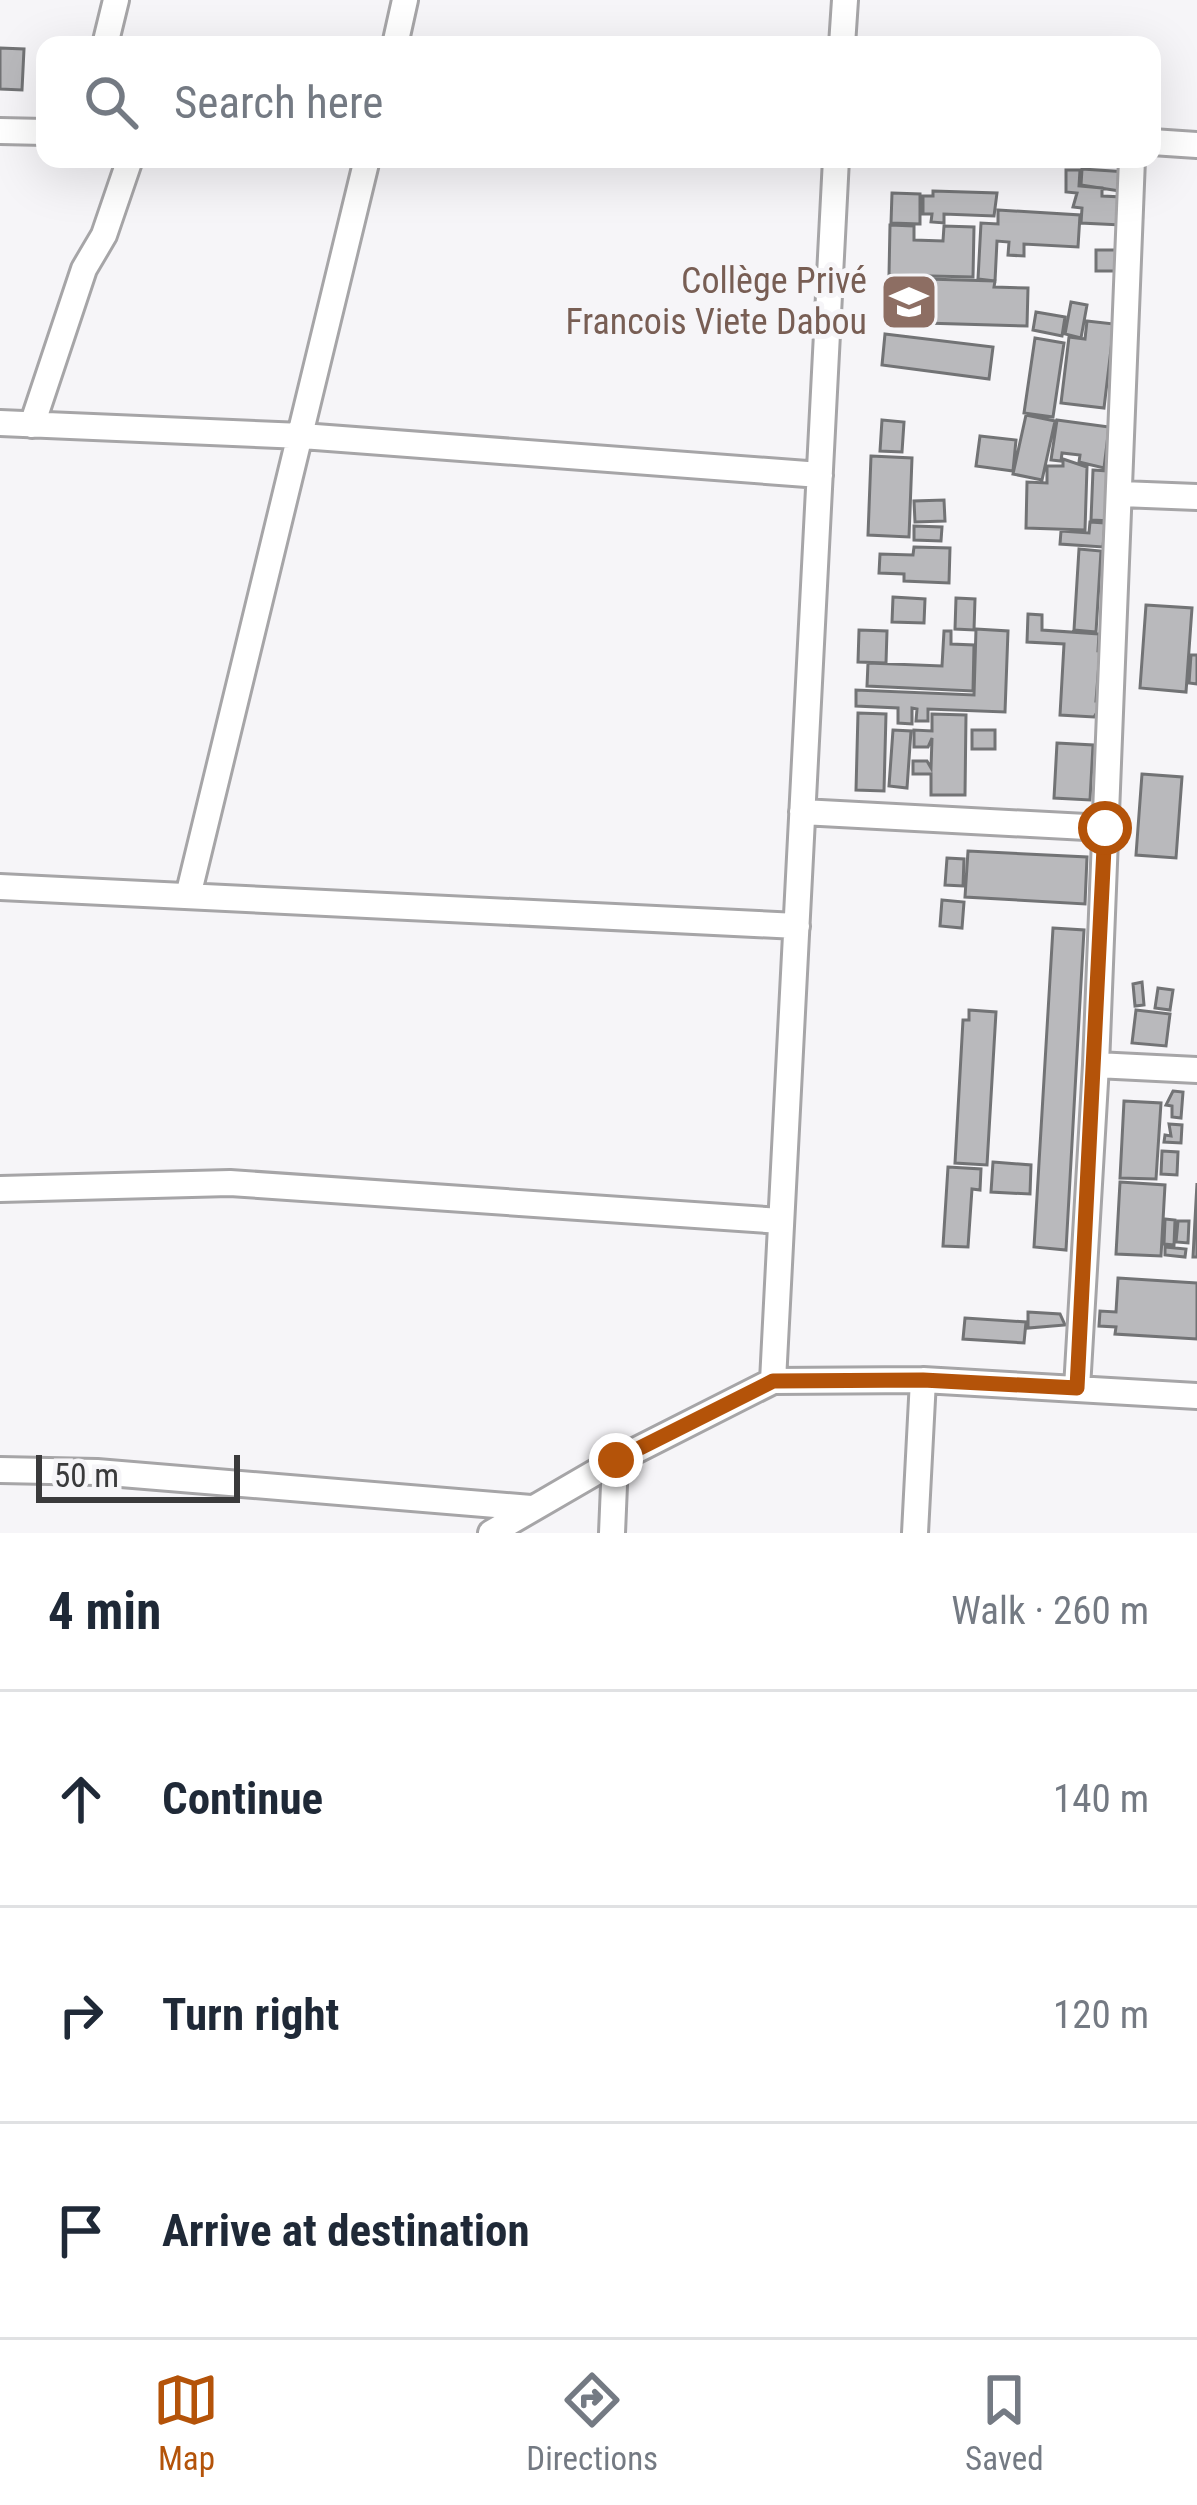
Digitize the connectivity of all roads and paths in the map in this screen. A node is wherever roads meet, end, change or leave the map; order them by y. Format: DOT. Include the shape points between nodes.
graph roads {
  1 [pos="116,0"];
  2 [pos="405,0"];
  3 [pos="845,0"];
  4 [pos="107,36"];
  5 [pos="396,36"];
  6 [pos="843,36"];
  7 [pos="0,131"];
  8 [pos="36,132"];
  9 [pos="1161,143"];
  10 [pos="1197,145"];
  11 [pos="127,168"];
  12 [pos="366,168"];
  13 [pos="836,168"];
  14 [pos="1132,168"];
  15 [pos="0,423"];
  16 [pos="32,425"];
  17 [pos="302,436"];
  18 [pos="820,475"];
  19 [pos="1121,494"];
  20 [pos="1197,496"];
  21 [pos="802,812"];
  22 [pos="1105,828"];
  23 [pos="0,887"];
  24 [pos="188,896"];
  25 [pos="797,926"];
  26 [pos="1096,1065"];
  27 [pos="1197,1070"];
  28 [pos="0,1189"];
  29 [pos="781,1221"];
  30 [pos="923,1380"];
  31 [pos="773,1381"];
  32 [pos="1077,1388"];
  33 [pos="1197,1396"];
  34 [pos="616,1460"];
  35 [pos="0,1470"];
  36 [pos="531,1508"];
  37 [pos="491,1533"];
  38 [pos="612,1533"];
  39 [pos="915,1533"];
  1 -- 4 [label="street"];
  2 -- 5 [label="street"];
  3 -- 6 [label="street"];
  7 -- 8 [label="street"];
  9 -- 10 [label="street"];
  11 -- 16 [label="street" via="83,268"];
  12 -- 17 [label="street"];
  13 -- 18 [label="street"];
  14 -- 19 [label="street"];
  15 -- 16 [label="street"];
  16 -- 17 [label="street"];
  17 -- 18 [label="street"];
  17 -- 24 [label="street"];
  18 -- 21 [label="street"];
  19 -- 20 [label="street"];
  19 -- 22 [label="street"];
  21 -- 22 [label="street"];
  21 -- 25 [label="street"];
  22 -- 26 [label="street"];
  23 -- 24 [label="street"];
  24 -- 25 [label="street"];
  25 -- 29 [label="street"];
  26 -- 27 [label="street"];
  26 -- 32 [label="street"];
  28 -- 29 [label="street" via="230,1183"];
  29 -- 31 [label="street"];
  30 -- 31 [label="street"];
  30 -- 32 [label="street"];
  30 -- 39 [label="street"];
  31 -- 34 [label="street"];
  32 -- 33 [label="street"];
  34 -- 36 [label="street"];
  34 -- 38 [label="street"];
  35 -- 36 [label="street"];
  36 -- 37 [label="street"];
}
